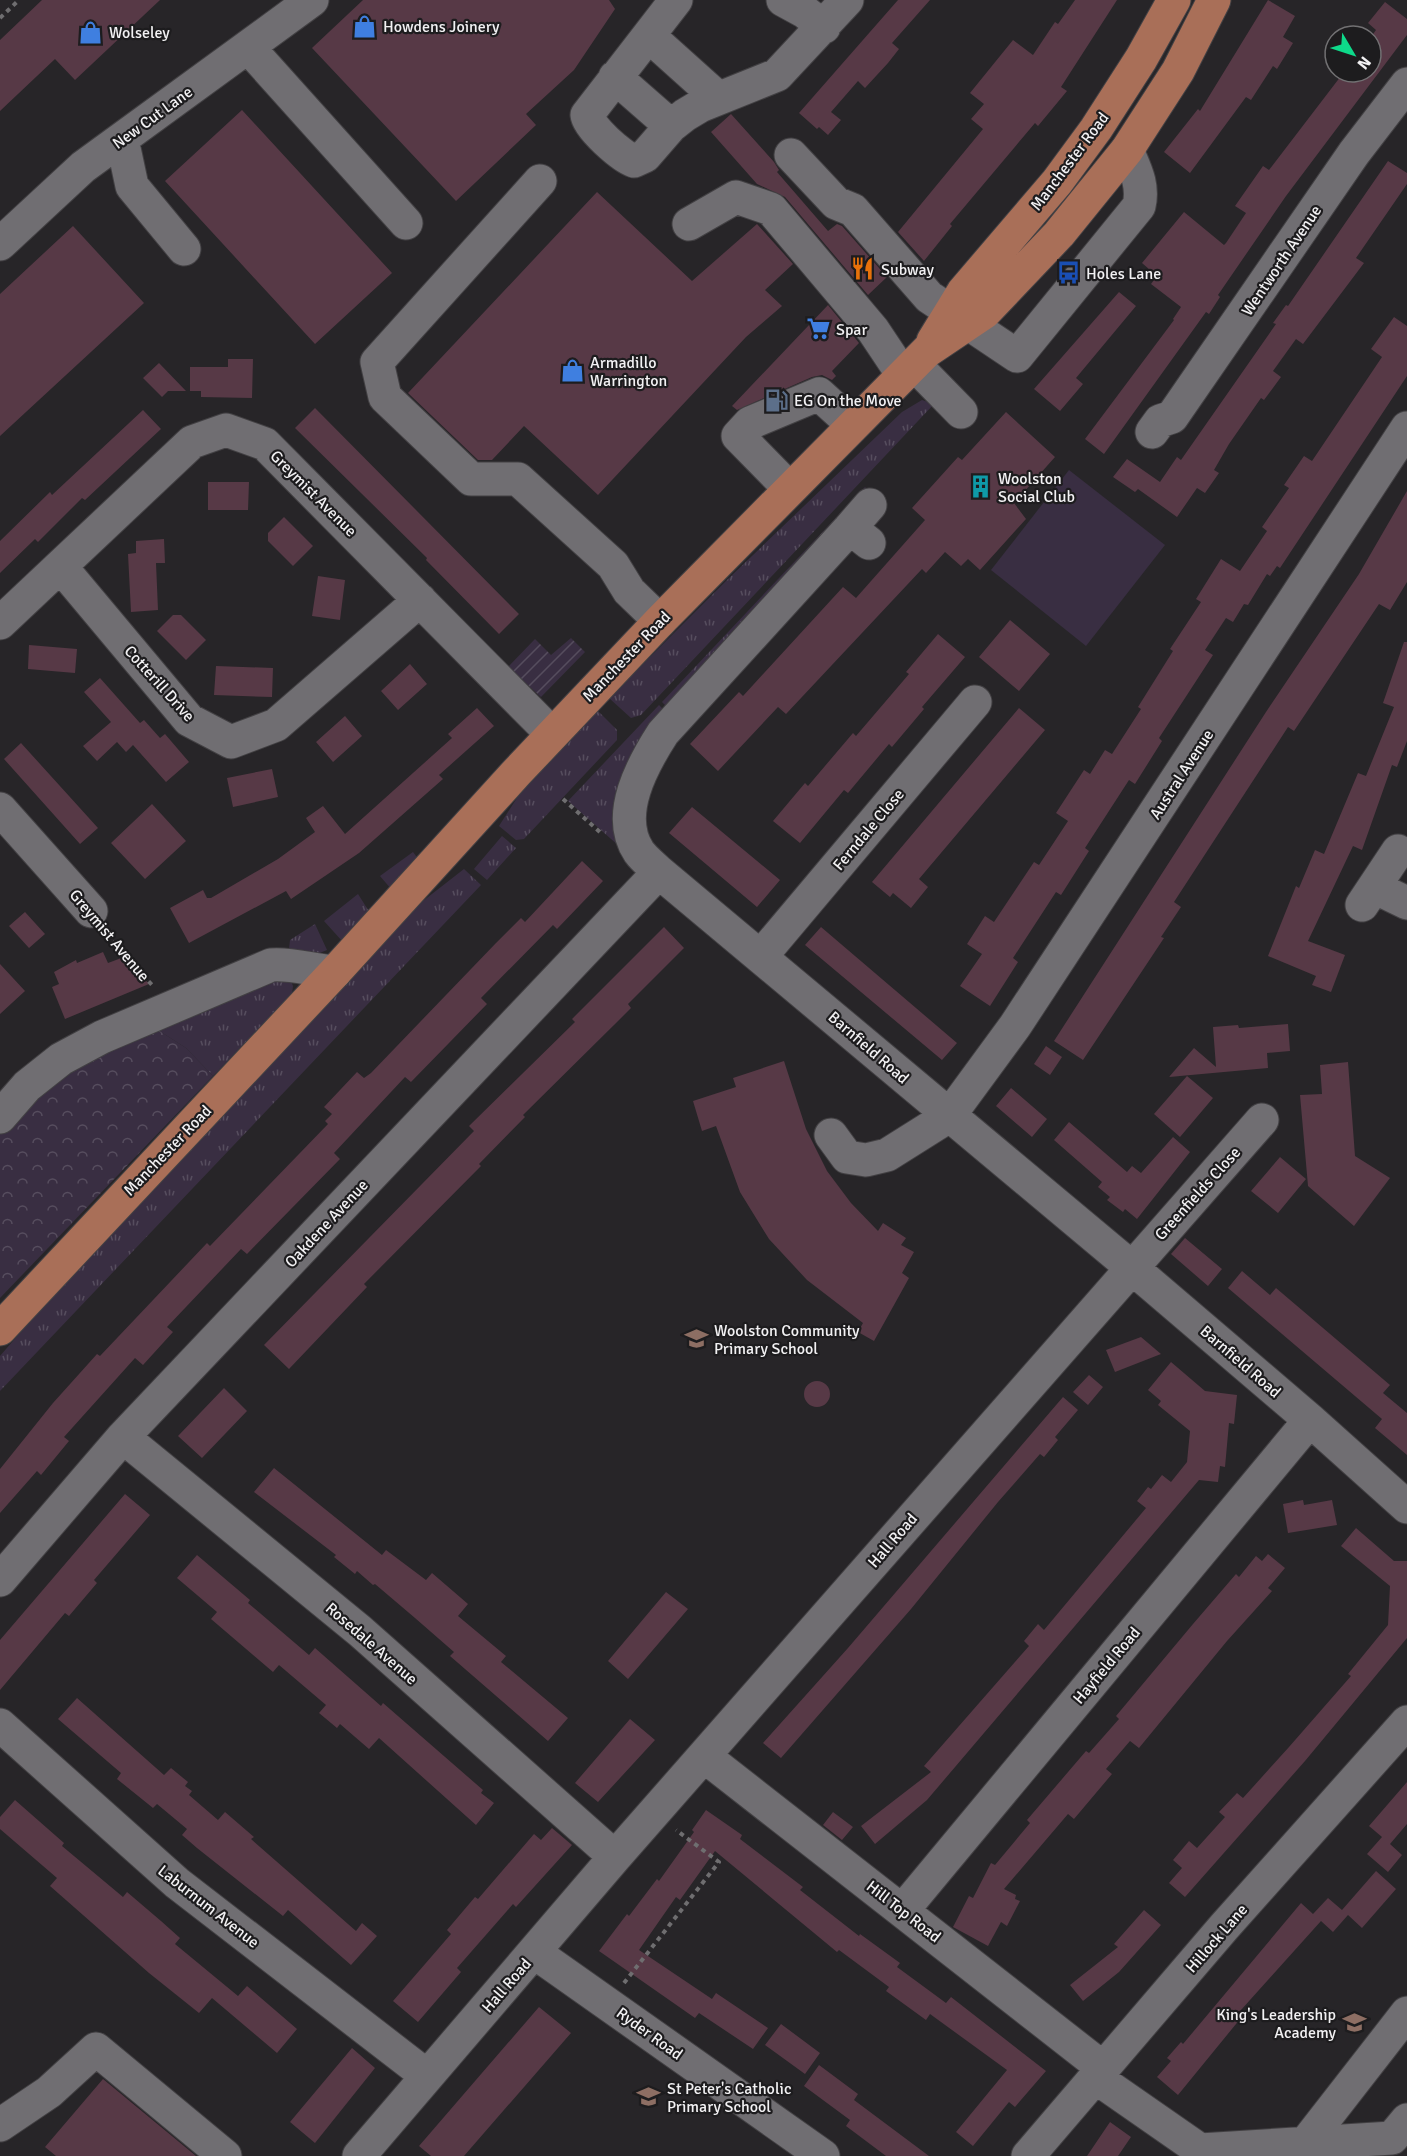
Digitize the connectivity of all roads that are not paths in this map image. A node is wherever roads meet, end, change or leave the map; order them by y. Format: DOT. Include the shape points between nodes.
graph roads {
  1 [pos="312,0"];
  2 [pos="676,0"];
  3 [pos="783,0"];
  4 [pos="847,0"];
  5 [pos="1174,0"];
  6 [pos="1214,0"];
  7 [pos="824,27"];
  8 [pos="649,36"];
  9 [pos="248,47"];
  10 [pos="615,77"];
  11 [pos="1407,84"];
  12 [pos="718,98"];
  13 [pos="671,126"];
  14 [pos="122,139"];
  15 [pos="1127,150"];
  16 [pos="791,155"];
  17 [pos="540,181"];
  18 [pos="406,223"];
  19 [pos="689,224"];
  20 [pos="0,244"];
  21 [pos="184,249"];
  22 [pos="958,318"];
  23 [pos="914,363"];
  24 [pos="961,412"];
  25 [pos="852,424"];
  26 [pos="1407,429"];
  27 [pos="1152,432"];
  28 [pos="789,488"];
  29 [pos="863,526"];
  30 [pos="61,567"];
  31 [pos="420,600"];
  32 [pos="660,621"];
  33 [pos="0,623"];
  34 [pos="975,702"];
  35 [pos="552,734"];
  36 [pos="0,809"];
  37 [pos="1398,851"];
  38 [pos="659,872"];
  39 [pos="1407,903"];
  40 [pos="92,911"];
  41 [pos="762,955"];
  42 [pos="335,972"];
  43 [pos="950,1116"];
  44 [pos="0,1117"];
  45 [pos="1262,1120"];
  46 [pos="831,1135"];
  47 [pos="1131,1267"];
  48 [pos="0,1329"];
  49 [pos="1310,1420"];
  50 [pos="123,1437"];
  51 [pos="1407,1507"];
  52 [pos="0,1580"];
  53 [pos="1407,1722"];
  54 [pos="0,1725"];
  55 [pos="704,1755"];
  56 [pos="615,1857"];
  57 [pos="903,1910"];
  58 [pos="534,1952"];
  59 [pos="1407,2013"];
  60 [pos="1099,2072"];
  61 [pos="428,2076"];
  62 [pos="1407,2120"];
  63 [pos="0,2125"];
  64 [pos="1305,2144"];
  65 [pos="1201,2153"];
  66 [pos="225,2156"];
  67 [pos="359,2156"];
  68 [pos="823,2156"];
  69 [pos="1028,2156"];
  1 -- 9 [label="street, New Cut Lane"];
  2 -- 8 [label="street"];
  3 -- 7 [label="street"];
  4 -- 7 [label="street"];
  5 -- 22 [label="main road, Manchester Road" via="1096,129 1057,182 963,292"];
  6 -- 15 [label="main road, Manchester Road" via="1178,71"];
  7 -- 12 [label="street" via="777,75"];
  8 -- 10 [label="street"];
  8 -- 12 [label="street"];
  9 -- 14 [label="street, New Cut Lane"];
  9 -- 18 [label="street"];
  10 -- 13 [label="street"];
  10 -- 13 [label="street" via="590,109 588,121 625,156 640,160"];
  11 -- 27 [label="street, Wentworth Avenue" via="1354,153 1172,417 1160,421"];
  12 -- 13 [label="street"];
  14 -- 20 [label="street, New Cut Lane" via="83,167"];
  14 -- 21 [label="street" via="132,186"];
  15 -- 22 [label="main road, Manchester Road" via="1059,234 985,312"];
  15 -- 22 [label="street" via="1140,181 1142,194 1138,206 1017,356"];
  16 -- 22 [label="street" via="836,203 853,210 929,297"];
  17 -- 32 [label="street" via="376,362 385,397 471,479 518,479 613,565 629,591"];
  19 -- 23 [label="street" via="736,196 771,209 873,330"];
  22 -- 23 [label="main road, Manchester Road"];
  23 -- 24 [label="street"];
  23 -- 25 [label="main road, Manchester Road"];
  25 -- 28 [label="main road, Manchester Road"];
  25 -- 28 [label="street" via="819,394 750,423 738,436"];
  26 -- 43 [label="street, Austral Avenue" via="1015,1026"];
  28 -- 32 [label="main road, Manchester Road"];
  29 -- 38 [label="street, Barnfield Road" via="675,717 652,749 635,788 630,824 639,853"];
  30 -- 31 [label="street, Greymist Avenue" via="192,442 226,430 265,444"];
  30 -- 31 [label="street, Cotterill Drive" via="189,720 231,742 276,725"];
  30 -- 33 [label="street, Greymist Avenue"];
  31 -- 35 [label="street, Greymist Avenue"];
  32 -- 35 [label="main road, Manchester Road"];
  34 -- 41 [label="street, Ferndale Close"];
  35 -- 42 [label="main road, Manchester Road"];
  36 -- 40 [label="street, Greymist Avenue"];
  37 -- 39 [label="street" via="1368,896"];
  38 -- 41 [label="street, Barnfield Road"];
  38 -- 50 [label="street, Oakdene Avenue"];
  41 -- 43 [label="street, Barnfield Road"];
  42 -- 44 [label="street" via="271,965 102,1037 61,1059 27,1086"];
  42 -- 48 [label="main road, Manchester Road"];
  43 -- 46 [label="street" via="887,1155 866,1161 847,1157"];
  43 -- 47 [label="street, Barnfield Road"];
  45 -- 47 [label="street, Greenfields Close"];
  47 -- 49 [label="street, Barnfield Road"];
  47 -- 55 [label="street, Hall Road"];
  49 -- 51 [label="street, Barnfield Road"];
  49 -- 57 [label="street, Hayfield Road"];
  50 -- 52 [label="street, Oakdene Avenue"];
  50 -- 56 [label="street, Rosedale Avenue" via="360,1631"];
  53 -- 60 [label="street, Hillock Lane"];
  54 -- 61 [label="street, Laburnum Avenue" via="177,1883"];
  55 -- 56 [label="street, Hall Road"];
  55 -- 57 [label="street, Hill Top Road"];
  56 -- 58 [label="street, Hall Road"];
  57 -- 60 [label="street, Hill Top Road"];
  58 -- 61 [label="street, Hall Road"];
  58 -- 68 [label="street, Ryder Road"];
  59 -- 64 [label="street"];
  60 -- 65 [label="street, Hill Top Road"];
  60 -- 69 [label="street, Hillock Lane"];
  61 -- 67 [label="street, Hall Road"];
  62 -- 64 [label="street" via="1392,2138"];
  63 -- 66 [label="street" via="49,2092 96,2049"];
  64 -- 65 [label="street"];
}
